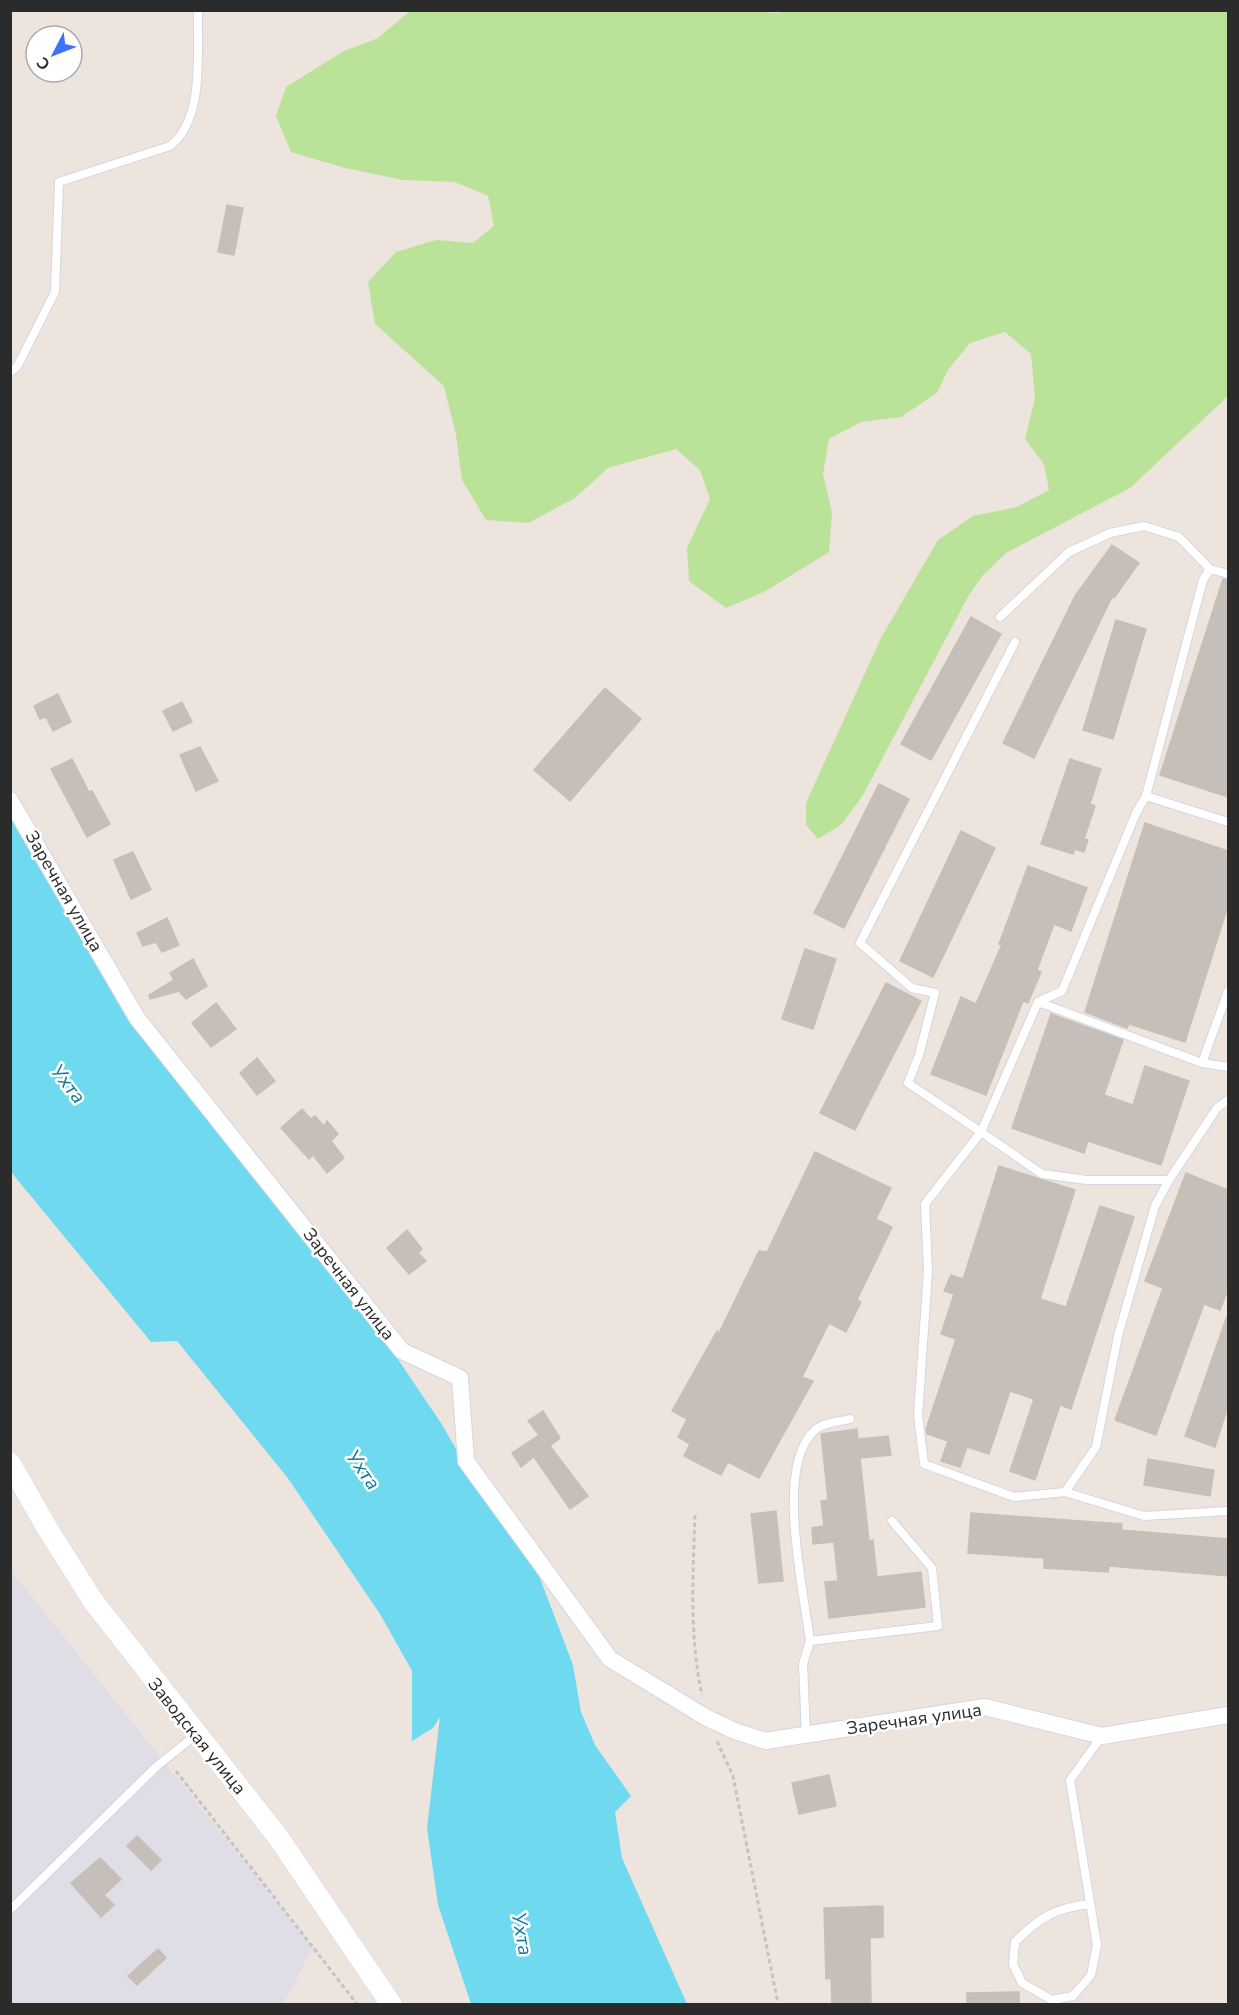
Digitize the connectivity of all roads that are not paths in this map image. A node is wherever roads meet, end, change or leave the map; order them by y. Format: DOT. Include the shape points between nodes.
graph roads {
  1 [pos="198,10"];
  2 [pos="10,372"];
  3 [pos="1210,569"];
  4 [pos="1228,574"];
  5 [pos="1000,617"];
  6 [pos="1015,642"];
  7 [pos="1146,796"];
  8 [pos="10,800"];
  9 [pos="1228,822"];
  10 [pos="1228,991"];
  11 [pos="1038,1002"];
  12 [pos="1202,1063"];
  13 [pos="1228,1067"];
  14 [pos="1228,1100"];
  15 [pos="981,1132"];
  16 [pos="1169,1180"];
  17 [pos="850,1419"];
  18 [pos="10,1463"];
  19 [pos="1065,1492"];
  20 [pos="1228,1511"];
  21 [pos="892,1521"];
  22 [pos="810,1641"];
  23 [pos="1228,1715"];
  24 [pos="197,1734"];
  25 [pos="806,1736"];
  26 [pos="1102,1736"];
  27 [pos="1090,1904"];
  28 [pos="10,1910"];
  29 [pos="391,2004"];
  1 -- 2 [label="lane" via="194,107 183,137 170,146 59,182 55,292 17,367"];
  3 -- 4 [label="lane"];
  3 -- 5 [label="lane" via="1179,537 1144,526 1110,533 1069,552"];
  3 -- 7 [label="lane" via="1203,580"];
  6 -- 15 [label="lane" via="860,943 912,988 934,993 920,1056 908,1083"];
  7 -- 9 [label="lane"];
  7 -- 11 [label="lane" via="1062,991"];
  8 -- 25 [label="street, Заречная улица" via="137,1018 402,1351 460,1378 466,1461 610,1659 707,1718 765,1741"];
  10 -- 12 [label="lane"];
  11 -- 12 [label="lane"];
  11 -- 15 [label="lane"];
  12 -- 13 [label="lane"];
  14 -- 16 [label="lane" via="1217,1107"];
  15 -- 16 [label="lane" via="1042,1174 1087,1180"];
  15 -- 19 [label="lane" via="925,1204 928,1271 918,1415 924,1464 1014,1497"];
  16 -- 19 [label="lane" via="1155,1206 1118,1336 1096,1447"];
  17 -- 22 [label="lane" via="814,1431 796,1468 792,1498"];
  18 -- 24 [label="street, Заводская улица" via="93,1601"];
  19 -- 20 [label="lane" via="1144,1516"];
  21 -- 22 [label="lane" via="932,1568 938,1626"];
  22 -- 25 [label="lane" via="803,1664"];
  23 -- 26 [label="street, Заречная улица"];
  24 -- 28 [label="lane" via="157,1766"];
  24 -- 29 [label="street, Заводская улица" via="278,1837"];
  25 -- 26 [label="street, Заречная улица" via="985,1707"];
  26 -- 27 [label="lane" via="1070,1780"];
  27 -- 27 [label="lane" via="1097,1945 1092,1975 1073,1996 1052,2000 1022,1983 1013,1964 1015,1941 1037,1920 1065,1907"];
}
